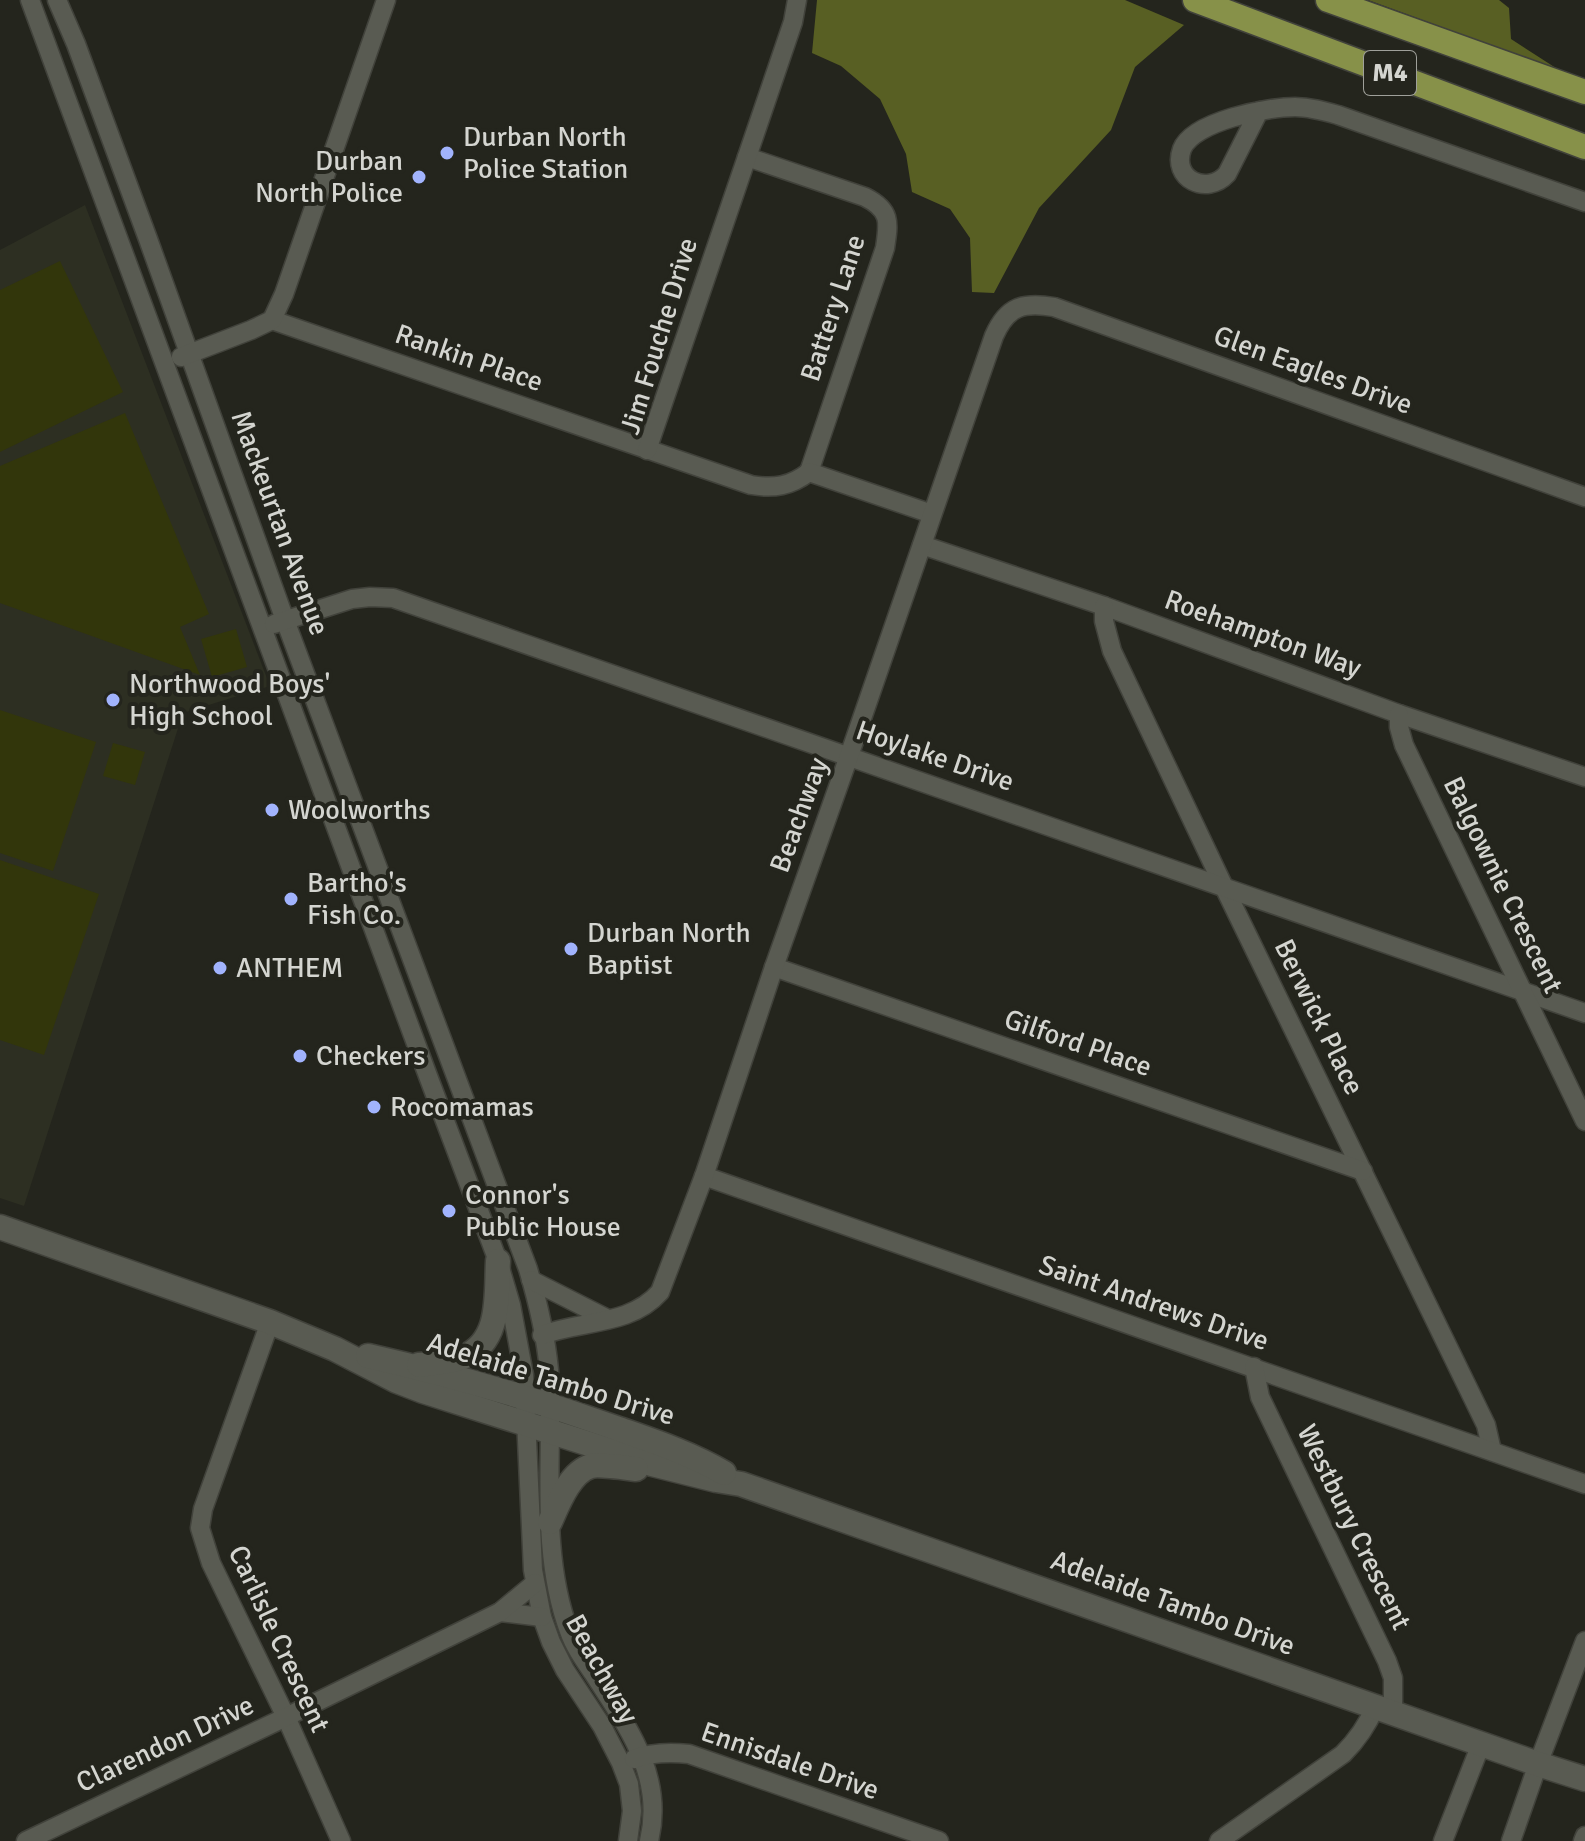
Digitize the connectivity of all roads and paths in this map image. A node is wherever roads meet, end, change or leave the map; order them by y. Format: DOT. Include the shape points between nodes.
graph roads {
  1 [pos="30,0"];
  2 [pos="57,0"];
  3 [pos="386,0"];
  4 [pos="797,0"];
  5 [pos="1195,0"];
  6 [pos="1328,0"];
  7 [pos="1585,92"];
  8 [pos="1259,111"];
  9 [pos="1585,147"];
  10 [pos="747,157"];
  11 [pos="1585,202"];
  12 [pos="1020,307"];
  13 [pos="272,320"];
  14 [pos="190,354"];
  15 [pos="164,363"];
  16 [pos="647,450"];
  17 [pos="809,472"];
  18 [pos="1585,497"];
  19 [pos="932,514"];
  20 [pos="922,545"];
  21 [pos="1104,606"];
  22 [pos="285,620"];
  23 [pos="263,628"];
  24 [pos="1399,714"];
  25 [pos="849,756"];
  26 [pos="1585,777"];
  27 [pos="1224,887"];
  28 [pos="774,967"];
  29 [pos="1522,991"];
  30 [pos="1585,1013"];
  31 [pos="1585,1121"];
  32 [pos="490,1164"];
  33 [pos="465,1171"];
  34 [pos="1363,1171"];
  35 [pos="704,1176"];
  36 [pos="0,1227"];
  37 [pos="498,1261"];
  38 [pos="531,1280"];
  39 [pos="608,1319"];
  40 [pos="270,1322"];
  41 [pos="542,1335"];
  42 [pos="335,1349"];
  43 [pos="413,1366"];
  44 [pos="1254,1367"];
  45 [pos="525,1397"];
  46 [pos="550,1404"];
  47 [pos="538,1429"];
  48 [pos="1492,1451"];
  49 [pos="683,1472"];
  50 [pos="741,1484"];
  51 [pos="1585,1484"];
  52 [pos="550,1522"];
  53 [pos="535,1583"];
  54 [pos="500,1612"];
  55 [pos="542,1617"];
  56 [pos="1585,1641"];
  57 [pos="1384,1710"];
  58 [pos="286,1717"];
  59 [pos="1481,1744"];
  60 [pos="642,1755"];
  61 [pos="621,1763"];
  62 [pos="1538,1764"];
  63 [pos="1585,1779"];
  64 [pos="26,1841"];
  65 [pos="341,1841"];
  66 [pos="628,1841"];
  67 [pos="649,1841"];
  68 [pos="939,1841"];
  69 [pos="1219,1841"];
  70 [pos="1443,1841"];
  71 [pos="1511,1841"];
  1 -- 15 [label="street, Mackeurtan Avenue"];
  2 -- 14 [label="street, Mackeurtan Avenue"];
  3 -- 13 [label="street"];
  4 -- 10 [label="street, Jim Fouche Drive"];
  5 -- 9 [label="highway, M4"];
  6 -- 7 [label="highway, M4"];
  8 -- 8 [label="street" via="1229,118 1189,140 1180,159 1188,178 1204,185 1221,181"];
  8 -- 11 [label="street" via="1298,107 1330,113"];
  10 -- 16 [label="street, Jim Fouche Drive"];
  10 -- 17 [label="street, Battery Lane" via="865,197 887,216 885,248"];
  12 -- 18 [label="street, Glen Eagles Drive" via="1054,307"];
  12 -- 19 [label="street, Beachway" via="1000,322 994,336"];
  13 -- 14 [label="street"];
  13 -- 16 [label="street, Rankin Place"];
  14 -- 15 [label="street"];
  14 -- 22 [label="street, Mackeurtan Avenue"];
  15 -- 23 [label="street, Mackeurtan Avenue"];
  16 -- 17 [label="street, Jim Fouche Drive" via="769,488 798,481"];
  17 -- 19 [label="street"];
  19 -- 20 [label="street, Beachway"];
  20 -- 21 [label="street, Roehampton Way"];
  20 -- 25 [label="street, Beachway"];
  21 -- 24 [label="street, Roehampton Way"];
  21 -- 27 [label="street, Berwick Place" via="1112,651"];
  22 -- 23 [label="street, Hoylake Drive"];
  22 -- 25 [label="street, Hoylake Drive" via="352,599 393,598"];
  22 -- 32 [label="street, Mackeurtan Avenue"];
  23 -- 33 [label="street, Mackeurtan Avenue"];
  24 -- 26 [label="street, Roehampton Way"];
  24 -- 29 [label="street, Balgownie Crescent" via="1404,745"];
  25 -- 27 [label="street, Hoylake Drive"];
  25 -- 28 [label="street, Beachway"];
  27 -- 29 [label="street, Hoylake Drive"];
  27 -- 34 [label="street, Berwick Place"];
  28 -- 34 [label="street, Gilford Place"];
  28 -- 35 [label="street, Beachway"];
  29 -- 30 [label="street, Hoylake Drive"];
  29 -- 31 [label="street, Balgownie Crescent"];
  32 -- 33 [label="street"];
  32 -- 38 [label="street, Mackeurtan Avenue"];
  33 -- 37 [label="street, Mackeurtan Avenue"];
  34 -- 48 [label="street, Berwick Place" via="1486,1425"];
  35 -- 39 [label="street, Beachway" via="660,1292 649,1304"];
  35 -- 44 [label="street, Saint Andrews Drive"];
  36 -- 40 [label="street, Adelaide Tambo Drive"];
  37 -- 43 [label="street" via="494,1322 482,1345 466,1356"];
  37 -- 45 [label="street, Mackeurtan Avenue" via="513,1316"];
  38 -- 39 [label="street"];
  38 -- 41 [label="street, Mackeurtan Avenue"];
  39 -- 41 [label="street, Beachway"];
  40 -- 42 [label="street, Adelaide Tambo Drive"];
  40 -- 58 [label="street, Carlisle Crescent" via="200,1528 211,1563"];
  41 -- 46 [label="street, Mackeurtan Avenue"];
  42 -- 43 [label="street, Adelaide Tambo Drive"];
  42 -- 47 [label="street, Adelaide Tambo Drive" via="397,1381"];
  43 -- 45 [label="street, Adelaide Tambo Drive"];
  44 -- 48 [label="street, Saint Andrews Drive"];
  44 -- 57 [label="street, Westbury Crescent" via="1260,1397 1387,1661 1393,1678"];
  45 -- 46 [label="street, Adelaide Tambo Drive"];
  45 -- 47 [label="street, Mackeurtan Avenue"];
  46 -- 47 [label="street, Mackeurtan Avenue"];
  46 -- 50 [label="street, Adelaide Tambo Drive" via="690,1455"];
  47 -- 49 [label="street, Adelaide Tambo Drive"];
  47 -- 52 [label="street, Beachway"];
  47 -- 53 [label="street, Beachway"];
  48 -- 51 [label="street, Saint Andrews Drive"];
  49 -- 50 [label="street, Adelaide Tambo Drive"];
  49 -- 52 [label="street" via="591,1466 562,1495"];
  50 -- 57 [label="street, Adelaide Tambo Drive"];
  52 -- 60 [label="street, Beachway" via="552,1565 569,1633"];
  53 -- 54 [label="street, Clarendon Drive"];
  53 -- 55 [label="street, Beachway"];
  54 -- 55 [label="street"];
  54 -- 58 [label="street, Clarendon Drive"];
  55 -- 61 [label="street, Beachway" via="565,1670"];
  56 -- 62 [label="street"];
  57 -- 59 [label="street, Adelaide Tambo Drive"];
  57 -- 69 [label="street" via="1343,1754"];
  58 -- 64 [label="street, Clarendon Drive"];
  58 -- 65 [label="street, Carlisle Crescent"];
  59 -- 62 [label="street, Adelaide Tambo Drive"];
  59 -- 70 [label="street"];
  60 -- 61 [label="street, Ennisdale Drive"];
  60 -- 67 [label="street, Beachway" via="653,1803"];
  60 -- 68 [label="street, Ennisdale Drive" via="689,1754"];
  61 -- 66 [label="street, Beachway" via="632,1811"];
  62 -- 63 [label="street, Adelaide Tambo Drive"];
  62 -- 71 [label="street"];
}
